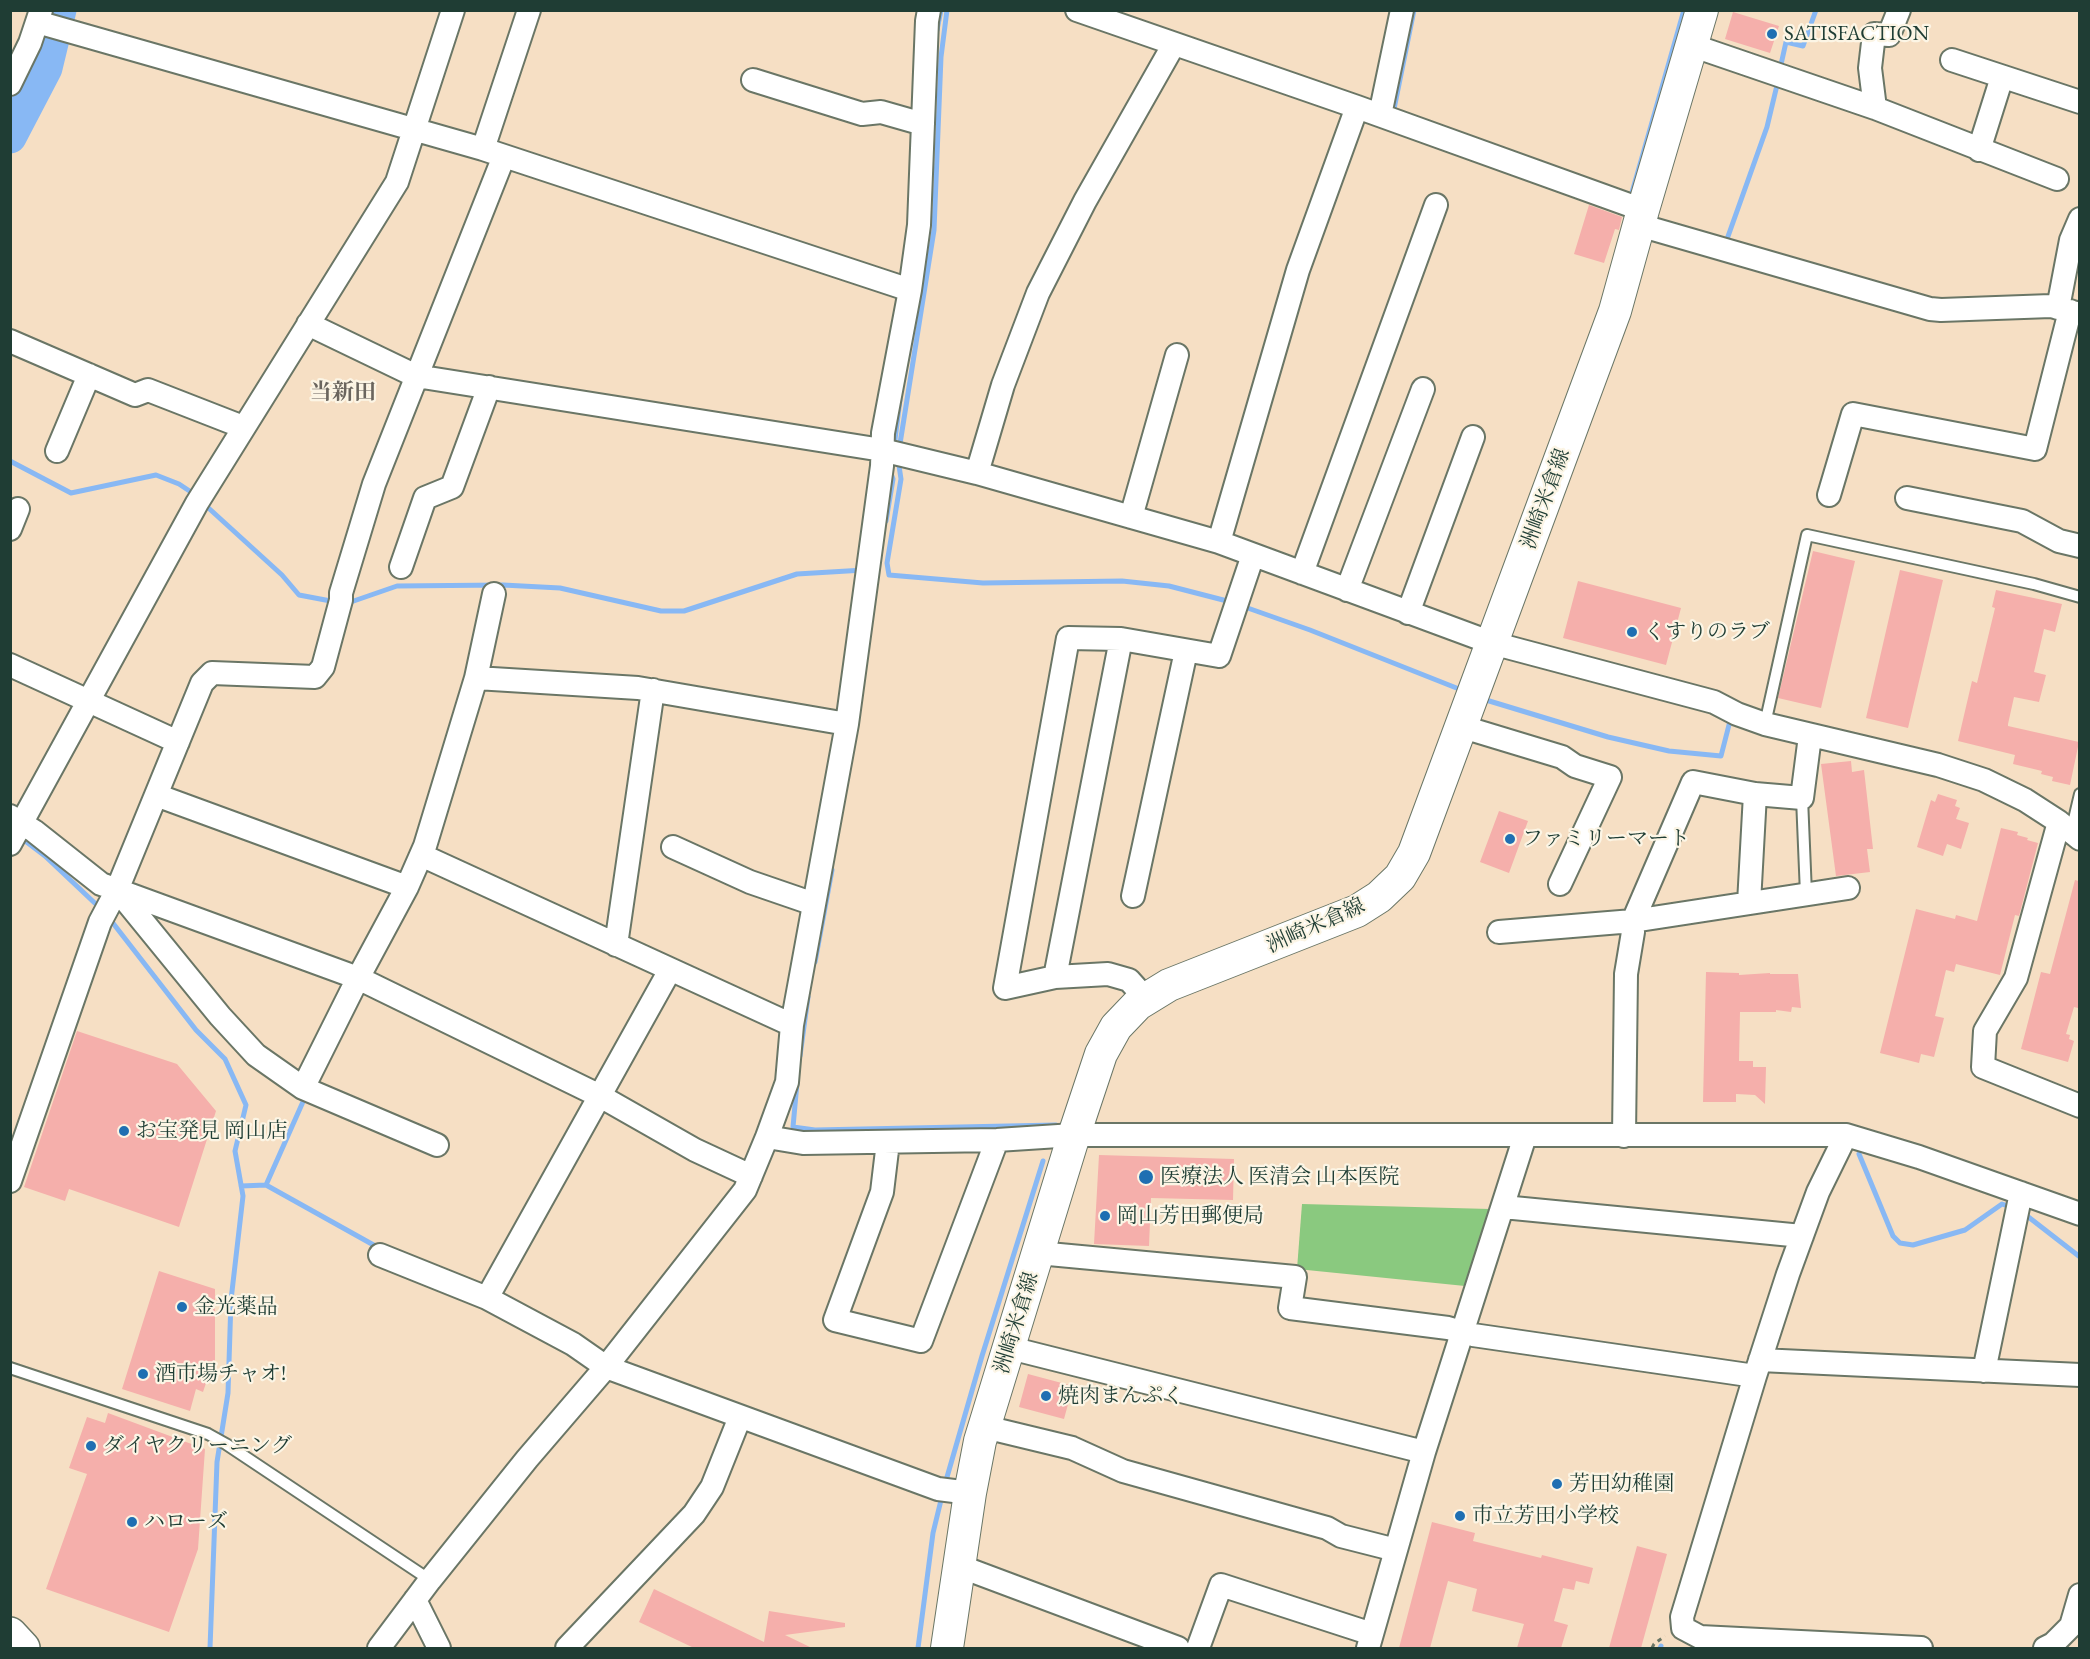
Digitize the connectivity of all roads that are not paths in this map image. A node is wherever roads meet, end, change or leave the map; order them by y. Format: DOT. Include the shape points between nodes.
graph roads {
  1 [pos="453,10"];
  2 [pos="529,10"];
  3 [pos="1077,10"];
  4 [pos="1402,10"];
  5 [pos="1702,10"];
  6 [pos="1899,10"];
  7 [pos="927,11"];
  8 [pos="47,21"];
  9 [pos="1174,44"];
  10 [pos="1691,45"];
  11 [pos="1952,60"];
  12 [pos="2002,77"];
  13 [pos="753,80"];
  14 [pos="10,84"];
  15 [pos="2079,102"];
  16 [pos="1357,107"];
  17 [pos="1875,108"];
  18 [pos="1380,116"];
  19 [pos="923,124"];
  20 [pos="416,130"];
  21 [pos="1979,150"];
  22 [pos="493,153"];
  23 [pos="2056,179"];
  24 [pos="1436,205"];
  25 [pos="1641,217"];
  26 [pos="2079,219"];
  27 [pos="910,290"];
  28 [pos="2069,311"];
  29 [pos="308,324"];
  30 [pos="10,341"];
  31 [pos="1177,355"];
  32 [pos="89,375"];
  33 [pos="416,376"];
  34 [pos="489,387"];
  35 [pos="1423,389"];
  36 [pos="243,427"];
  37 [pos="1473,437"];
  38 [pos="57,451"];
  39 [pos="890,452"];
  40 [pos="977,473"];
  41 [pos="1829,495"];
  42 [pos="1907,498"];
  43 [pos="1131,517"];
  44 [pos="1219,542"];
  45 [pos="2079,546"];
  46 [pos="1253,555"];
  47 [pos="401,567"];
  48 [pos="1302,573"];
  49 [pos="1347,590"];
  50 [pos="494,594"];
  51 [pos="2079,597"];
  52 [pos="1408,613"];
  53 [pos="1121,639"];
  54 [pos="1492,644"];
  55 [pos="1186,651"];
  56 [pos="10,665"];
  57 [pos="480,678"];
  58 [pos="653,690"];
  59 [pos="88,702"];
  60 [pos="847,724"];
  61 [pos="1765,724"];
  62 [pos="1462,727"];
  63 [pos="1810,736"];
  64 [pos="178,742"];
  65 [pos="1755,794"];
  66 [pos="2079,794"];
  67 [pos="156,795"];
  68 [pos="1802,798"];
  69 [pos="15,831"];
  70 [pos="2070,831"];
  71 [pos="673,847"];
  72 [pos="426,857"];
  73 [pos="1560,884"];
  74 [pos="407,887"];
  75 [pos="1848,888"];
  76 [pos="1806,894"];
  77 [pos="1132,896"];
  78 [pos="1749,903"];
  79 [pos="814,904"];
  80 [pos="109,906"];
  81 [pos="1633,921"];
  82 [pos="1499,932"];
  83 [pos="616,945"];
  84 [pos="670,970"];
  85 [pos="1056,977"];
  86 [pos="362,980"];
  87 [pos="1146,999"];
  88 [pos="792,1025"];
  89 [pos="307,1090"];
  90 [pos="600,1096"];
  91 [pos="2079,1106"];
  92 [pos="1624,1128"];
  93 [pos="1846,1135"];
  94 [pos="1062,1136"];
  95 [pos="1525,1136"];
  96 [pos="767,1137"];
  97 [pos="997,1140"];
  98 [pos="888,1142"];
  99 [pos="437,1145"];
  100 [pos="751,1176"];
  101 [pos="10,1181"];
  102 [pos="2019,1204"];
  103 [pos="1503,1207"];
  104 [pos="2079,1214"];
  105 [pos="1802,1236"];
  106 [pos="1038,1253"];
  107 [pos="380,1256"];
  108 [pos="487,1298"];
  109 [pos="1463,1332"];
  110 [pos="1010,1348"];
  111 [pos="606,1367"];
  112 [pos="10,1368"];
  113 [pos="1757,1368"];
  114 [pos="1984,1371"];
  115 [pos="2079,1375"];
  116 [pos="740,1418"];
  117 [pos="985,1426"];
  118 [pos="1424,1452"];
  119 [pos="952,1491"];
  120 [pos="1396,1550"];
  121 [pos="959,1566"];
  122 [pos="430,1580"];
  123 [pos="2079,1595"];
  124 [pos="415,1600"];
  125 [pos="10,1634"];
  126 [pos="1370,1641"];
  127 [pos="23,1648"];
  128 [pos="379,1648"];
  129 [pos="439,1648"];
  130 [pos="567,1648"];
  131 [pos="947,1648"];
  132 [pos="1178,1648"];
  133 [pos="1198,1648"];
  134 [pos="1921,1648"];
  135 [pos="2045,1648"];
  1 -- 20 [label="street"];
  2 -- 22 [label="street"];
  3 -- 9 [label="street"];
  4 -- 18 [label="street"];
  5 -- 10 [label="main road, 洲崎米倉線"];
  6 -- 17 [label="street" via="1889,35 1874,34 1870,68"];
  7 -- 19 [label="street"];
  8 -- 14 [label="street"];
  8 -- 20 [label="street"];
  9 -- 16 [label="street"];
  9 -- 40 [label="street" via="1038,293 1003,385"];
  10 -- 17 [label="street"];
  10 -- 25 [label="main road, 洲崎米倉線"];
  11 -- 12 [label="street"];
  12 -- 15 [label="street"];
  12 -- 21 [label="street"];
  13 -- 19 [label="street" via="862,114 881,112"];
  16 -- 18 [label="street"];
  16 -- 44 [label="street" via="1298,270"];
  17 -- 21 [label="street"];
  18 -- 25 [label="street"];
  19 -- 27 [label="street" via="919,225"];
  20 -- 22 [label="street"];
  20 -- 29 [label="street" via="397,182"];
  21 -- 23 [label="street"];
  22 -- 27 [label="street"];
  22 -- 33 [label="street"];
  24 -- 48 [label="street"];
  25 -- 28 [label="street" via="1930,309 2051,306"];
  25 -- 54 [label="main road, 洲崎米倉線" via="1615,311"];
  26 -- 28 [label="street" via="2071,240"];
  27 -- 39 [label="street" via="883,433"];
  28 -- 41 [label="street" via="2035,449 1853,414"];
  29 -- 33 [label="street"];
  29 -- 36 [label="street"];
  30 -- 32 [label="street"];
  31 -- 43 [label="street"];
  32 -- 36 [label="street" via="135,395 148,390"];
  32 -- 38 [label="street"];
  33 -- 34 [label="street"];
  33 -- 64 [label="street" via="374,484 323,667 315,677 212,673 202,683"];
  34 -- 39 [label="street"];
  34 -- 47 [label="street" via="452,487 425,498"];
  35 -- 49 [label="street"];
  36 -- 59 [label="street"];
  37 -- 52 [label="street"];
  39 -- 40 [label="street"];
  39 -- 60 [label="street" via="882,466"];
  40 -- 43 [label="street"];
  42 -- 45 [label="street" via="2022,521 2059,541"];
  43 -- 44 [label="street"];
  44 -- 46 [label="street"];
  46 -- 48 [label="street"];
  46 -- 55 [label="street" via="1219,656"];
  48 -- 49 [label="street"];
  49 -- 52 [label="street"];
  50 -- 57 [label="street"];
  51 -- 61 [label="lane" via="1807,535"];
  52 -- 54 [label="street"];
  53 -- 55 [label="street"];
  53 -- 85 [label="street"];
  53 -- 85 [label="street" via="1068,638 1005,988"];
  54 -- 61 [label="street" via="1714,702"];
  54 -- 62 [label="main road, 洲崎米倉線"];
  55 -- 77 [label="street"];
  56 -- 59 [label="street"];
  57 -- 58 [label="street"];
  57 -- 72 [label="street"];
  58 -- 60 [label="street"];
  58 -- 83 [label="street"];
  59 -- 64 [label="street"];
  59 -- 69 [label="street"];
  60 -- 79 [label="street"];
  61 -- 63 [label="street"];
  62 -- 73 [label="street" via="1562,757 1575,766 1610,777"];
  62 -- 87 [label="main road, 洲崎米倉線" via="1414,853 1400,877 1379,897 1332,923 1169,985"];
  63 -- 68 [label="street"];
  63 -- 70 [label="street" via="1938,765 1984,780 2025,800"];
  64 -- 67 [label="street"];
  65 -- 68 [label="street"];
  65 -- 78 [label="street"];
  65 -- 81 [label="street" via="1693,782"];
  66 -- 70 [label="lane"];
  67 -- 74 [label="street"];
  67 -- 80 [label="street"];
  68 -- 76 [label="lane"];
  69 -- 80 [label="street" via="34,831 101,884"];
  70 -- 91 [label="street" via="2016,978 1985,1031 1983,1067"];
  71 -- 79 [label="street" via="750,882"];
  72 -- 74 [label="street"];
  72 -- 83 [label="street"];
  74 -- 86 [label="street"];
  75 -- 76 [label="street"];
  76 -- 78 [label="street"];
  78 -- 81 [label="street"];
  79 -- 88 [label="street"];
  80 -- 86 [label="street"];
  80 -- 89 [label="street" via="256,1055"];
  80 -- 101 [label="street"];
  81 -- 82 [label="street"];
  81 -- 92 [label="street" via="1626,974"];
  83 -- 84 [label="street"];
  84 -- 88 [label="street"];
  84 -- 90 [label="street"];
  85 -- 87 [label="street" via="1108,974 1129,980"];
  86 -- 89 [label="street"];
  86 -- 90 [label="street"];
  87 -- 94 [label="main road, 洲崎米倉線" via="1116,1027"];
  88 -- 96 [label="street" via="787,1082"];
  89 -- 99 [label="street"];
  90 -- 100 [label="street" via="695,1150"];
  90 -- 108 [label="street"];
  92 -- 93 [label="street"];
  92 -- 95 [label="street"];
  93 -- 102 [label="street" via="1919,1157"];
  93 -- 105 [label="street"];
  94 -- 95 [label="street"];
  94 -- 97 [label="street"];
  94 -- 106 [label="main road, 洲崎米倉線"];
  95 -- 103 [label="street"];
  96 -- 98 [label="street" via="803,1143"];
  96 -- 100 [label="street"];
  97 -- 98 [label="street"];
  97 -- 98 [label="street" via="921,1341 835,1320 882,1192"];
  100 -- 111 [label="street" via="745,1190"];
  102 -- 104 [label="street"];
  102 -- 114 [label="street"];
  103 -- 105 [label="street"];
  103 -- 109 [label="street"];
  105 -- 113 [label="street"];
  106 -- 109 [label="street" via="1295,1277 1290,1308"];
  106 -- 110 [label="main road, 洲崎米倉線"];
  107 -- 108 [label="street"];
  108 -- 111 [label="street" via="573,1344"];
  109 -- 113 [label="street"];
  109 -- 118 [label="street"];
  110 -- 117 [label="main road, 洲崎米倉線"];
  110 -- 118 [label="street"];
  111 -- 116 [label="street"];
  111 -- 122 [label="street"];
  112 -- 122 [label="lane" via="208,1434"];
  113 -- 114 [label="street"];
  113 -- 134 [label="street" via="1682,1617 1683,1628 1700,1637"];
  114 -- 115 [label="street"];
  116 -- 119 [label="street"];
  116 -- 130 [label="street" via="712,1487 694,1514"];
  117 -- 119 [label="main road, 洲崎米倉線"];
  117 -- 120 [label="street" via="1072,1448 1123,1471"];
  118 -- 120 [label="street"];
  119 -- 121 [label="main road, 洲崎米倉線"];
  120 -- 126 [label="street"];
  121 -- 131 [label="main road, 洲崎米倉線"];
  121 -- 132 [label="street"];
  122 -- 124 [label="street"];
  123 -- 135 [label="street" via="2071,1626"];
  124 -- 128 [label="street"];
  124 -- 129 [label="street"];
  125 -- 127 [label="highway"];
  126 -- 133 [label="street" via="1221,1585"];
}
